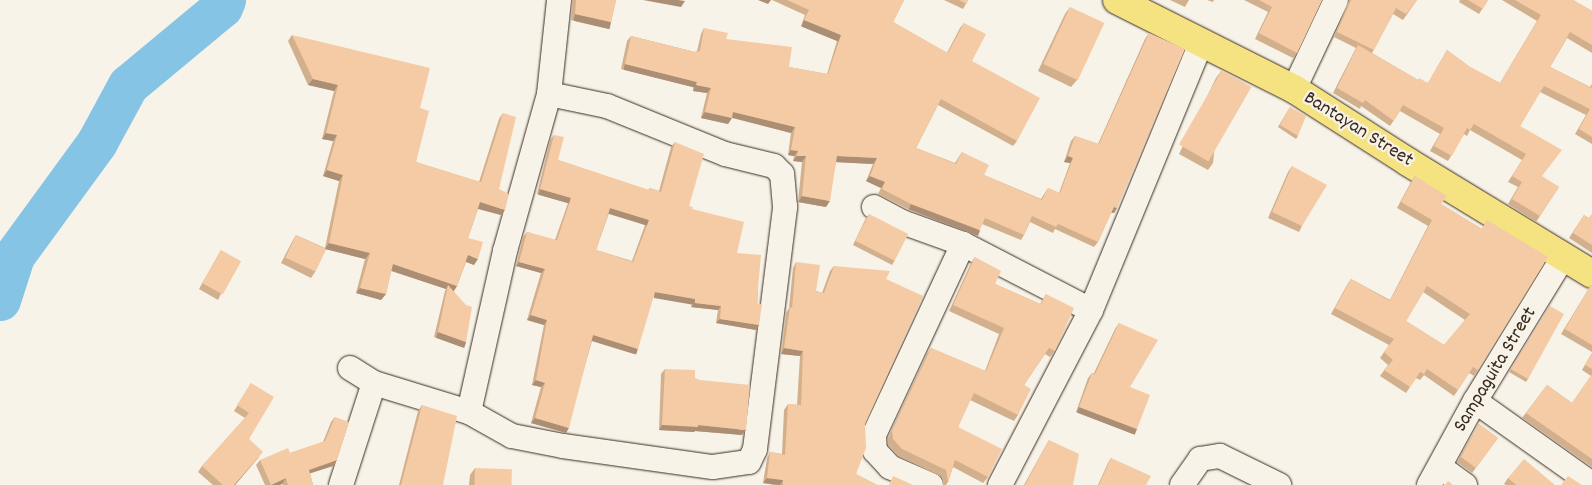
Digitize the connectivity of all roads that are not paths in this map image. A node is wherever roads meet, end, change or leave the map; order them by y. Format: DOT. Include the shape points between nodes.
graph roads {
  1 [pos="559,0"];
  2 [pos="1117,0"];
  3 [pos="1336,0"];
  4 [pos="1201,43"];
  5 [pos="1294,89"];
  6 [pos="549,94"];
  7 [pos="874,207"];
  8 [pos="963,244"];
  9 [pos="1564,256"];
  10 [pos="1592,274"];
  11 [pos="1091,310"];
  12 [pos="350,368"];
  13 [pos="374,383"];
  14 [pos="1475,401"];
  15 [pos="469,412"];
  16 [pos="1434,476"];
  17 [pos="1592,484"];
  18 [pos="341,485"];
  19 [pos="931,485"];
  20 [pos="1000,485"];
  21 [pos="1182,485"];
  22 [pos="1279,485"];
  23 [pos="1465,485"];
  1 -- 6 [label="street"];
  2 -- 4 [label="main road, Bantayan Street"];
  3 -- 5 [label="street"];
  4 -- 5 [label="main road, Bantayan Street"];
  4 -- 11 [label="street"];
  5 -- 9 [label="main road, Bantayan Street"];
  6 -- 15 [label="street" via="505,251"];
  6 -- 15 [label="street" via="607,106 725,154 774,166 782,174 785,207 755,449 749,462 713,467 512,436"];
  7 -- 8 [label="street" via="902,222"];
  8 -- 11 [label="street"];
  8 -- 19 [label="street" via="874,436 875,450 890,467"];
  9 -- 10 [label="main road, Bantayan Street"];
  9 -- 14 [label="street, Sampaguita Street"];
  11 -- 20 [label="street"];
  12 -- 13 [label="street"];
  13 -- 15 [label="street"];
  13 -- 18 [label="street"];
  14 -- 16 [label="street, Sampaguita Street"];
  14 -- 17 [label="street"];
  16 -- 23 [label="street"];
  21 -- 22 [label="street" via="1200,459 1220,456"];
}
